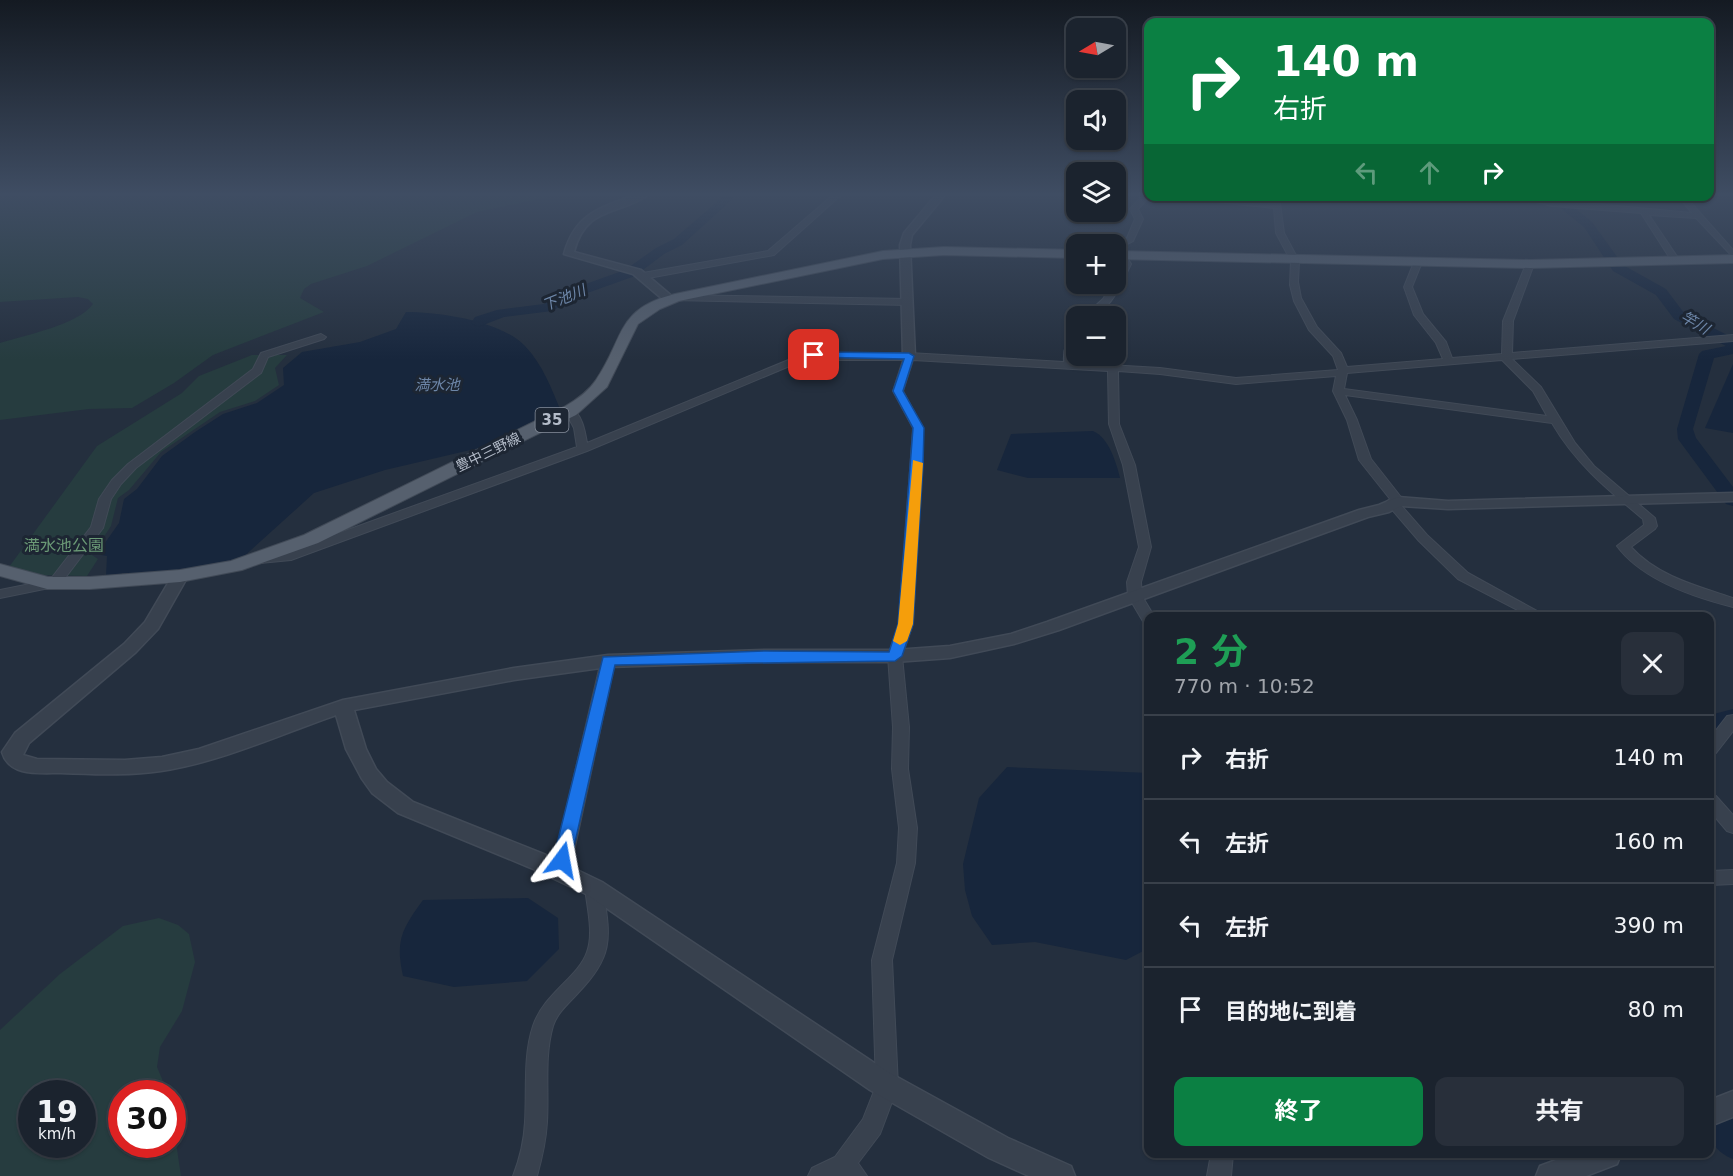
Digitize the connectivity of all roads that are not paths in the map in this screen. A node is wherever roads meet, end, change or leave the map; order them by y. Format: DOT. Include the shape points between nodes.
graph roads {
  1 [pos="570,250"];
  2 [pos="773,250"];
  3 [pos="1291,250"];
  4 [pos="1669,250"];
  5 [pos="905,252"];
  6 [pos="1066,254"];
  7 [pos="1126,255"];
  8 [pos="1733,257"];
  9 [pos="1293,259"];
  10 [pos="1676,261"];
  11 [pos="1418,262"];
  12 [pos="1530,264"];
  13 [pos="644,276"];
  14 [pos="1111,294"];
  15 [pos="673,299"];
  16 [pos="908,302"];
  17 [pos="1101,306"];
  18 [pos="321,337"];
  19 [pos="1733,338"];
  20 [pos="909,356"];
  21 [pos="1506,358"];
  22 [pos="1449,362"];
  23 [pos="1066,365"];
  24 [pos="1084,366"];
  25 [pos="1113,368"];
  26 [pos="1341,372"];
  27 [pos="1338,392"];
  28 [pos="570,411"];
  29 [pos="1554,420"];
  30 [pos="583,449"];
  31 [pos="1733,497"];
  32 [pos="1626,500"];
  33 [pos="1395,501"];
  34 [pos="258,560"];
  35 [pos="0,570"];
  36 [pos="180,576"];
  37 [pos="50,583"];
  38 [pos="0,594"];
  39 [pos="1135,596"];
  40 [pos="1733,603"];
  41 [pos="1144,612"];
  42 [pos="1531,612"];
  43 [pos="895,656"];
  44 [pos="608,661"];
  45 [pos="343,706"];
  46 [pos="1733,720"];
  47 [pos="1714,744"];
  48 [pos="6,756"];
  49 [pos="1714,805"];
  50 [pos="1733,826"];
  51 [pos="561,870"];
  52 [pos="1733,877"];
  53 [pos="1714,878"];
  54 [pos="594,888"];
  55 [pos="887,1086"];
  56 [pos="1221,1158"];
  57 [pos="1597,1158"];
  58 [pos="849,1171"];
  59 [pos="525,1176"];
  60 [pos="820,1176"];
  61 [pos="1061,1176"];
  62 [pos="1219,1176"];
  63 [pos="1550,1176"];
  1 -- 13 [label="street" via="569,255 616,265"];
  2 -- 13 [label="street"];
  3 -- 9 [label="street"];
  4 -- 10 [label="street"];
  5 -- 6 [label="main road, 豊中三野線 / 35"];
  5 -- 15 [label="main road, 豊中三野線 / 35" via="850,260"];
  5 -- 16 [label="street"];
  7 -- 9 [label="main road"];
  8 -- 10 [label="main road"];
  9 -- 11 [label="main road"];
  9 -- 26 [label="street" via="1298,300 1316,332 1334,349"];
  10 -- 12 [label="main road"];
  11 -- 12 [label="main road"];
  11 -- 22 [label="street" via="1408,287 1419,315 1441,342"];
  12 -- 21 [label="street" via="1508,321"];
  13 -- 15 [label="street"];
  14 -- 17 [label="street"];
  15 -- 16 [label="street"];
  15 -- 28 [label="main road, 豊中三野線 / 35" via="633,320 605,379"];
  16 -- 20 [label="street"];
  18 -- 37 [label="street" via="264,355 257,371 132,466 105,499 97,528"];
  19 -- 21 [label="street"];
  20 -- 23 [label="street"];
  20 -- 30 [label="street" via="794,358"];
  20 -- 43 [label="street" via="898,391 918,428 917,466 906,624"];
  21 -- 22 [label="street"];
  21 -- 29 [label="street" via="1537,389"];
  22 -- 26 [label="street"];
  24 -- 25 [label="street"];
  25 -- 26 [label="street" via="1236,381"];
  25 -- 39 [label="street" via="1114,424 1129,465 1145,547 1134,582"];
  26 -- 27 [label="street"];
  27 -- 29 [label="street"];
  27 -- 33 [label="street" via="1365,460"];
  28 -- 30 [label="street" via="579,428"];
  28 -- 34 [label="main road, 豊中三野線 / 35" via="311,539"];
  29 -- 32 [label="street" via="1590,468"];
  30 -- 34 [label="street" via="286,557"];
  31 -- 32 [label="street"];
  32 -- 33 [label="street" via="1448,505"];
  32 -- 40 [label="street" via="1648,518 1651,526 1623,546 1627,552 1649,568"];
  33 -- 39 [label="street" via="1384,509"];
  33 -- 42 [label="street" via="1423,538 1463,576"];
  34 -- 36 [label="main road, 豊中三野線 / 35"];
  35 -- 37 [label="main road, 豊中三野線 / 35"];
  36 -- 37 [label="main road, 豊中三野線 / 35"];
  36 -- 48 [label="street" via="152,625 130,648 36,725"];
  37 -- 38 [label="street"];
  39 -- 41 [label="street"];
  39 -- 43 [label="street" via="1014,639 950,652"];
  43 -- 44 [label="street"];
  43 -- 55 [label="street" via="900,769 908,828 906,863 882,960"];
  44 -- 45 [label="street"];
  44 -- 51 [label="street"];
  45 -- 48 [label="street" via="202,755 162,764 37,766 21,764"];
  45 -- 51 [label="street" via="368,774 389,797 420,816"];
  46 -- 47 [label="street"];
  49 -- 50 [label="street"];
  51 -- 54 [label="street"];
  52 -- 53 [label="street"];
  54 -- 55 [label="street"];
  54 -- 59 [label="street" via="598,950 590,966 552,1007 543,1025 538,1061 538,1122 532,1160"];
  55 -- 58 [label="street"];
  55 -- 61 [label="street" via="1006,1154"];
  56 -- 62 [label="street"];
  57 -- 63 [label="street"];
  58 -- 60 [label="street"];
}
